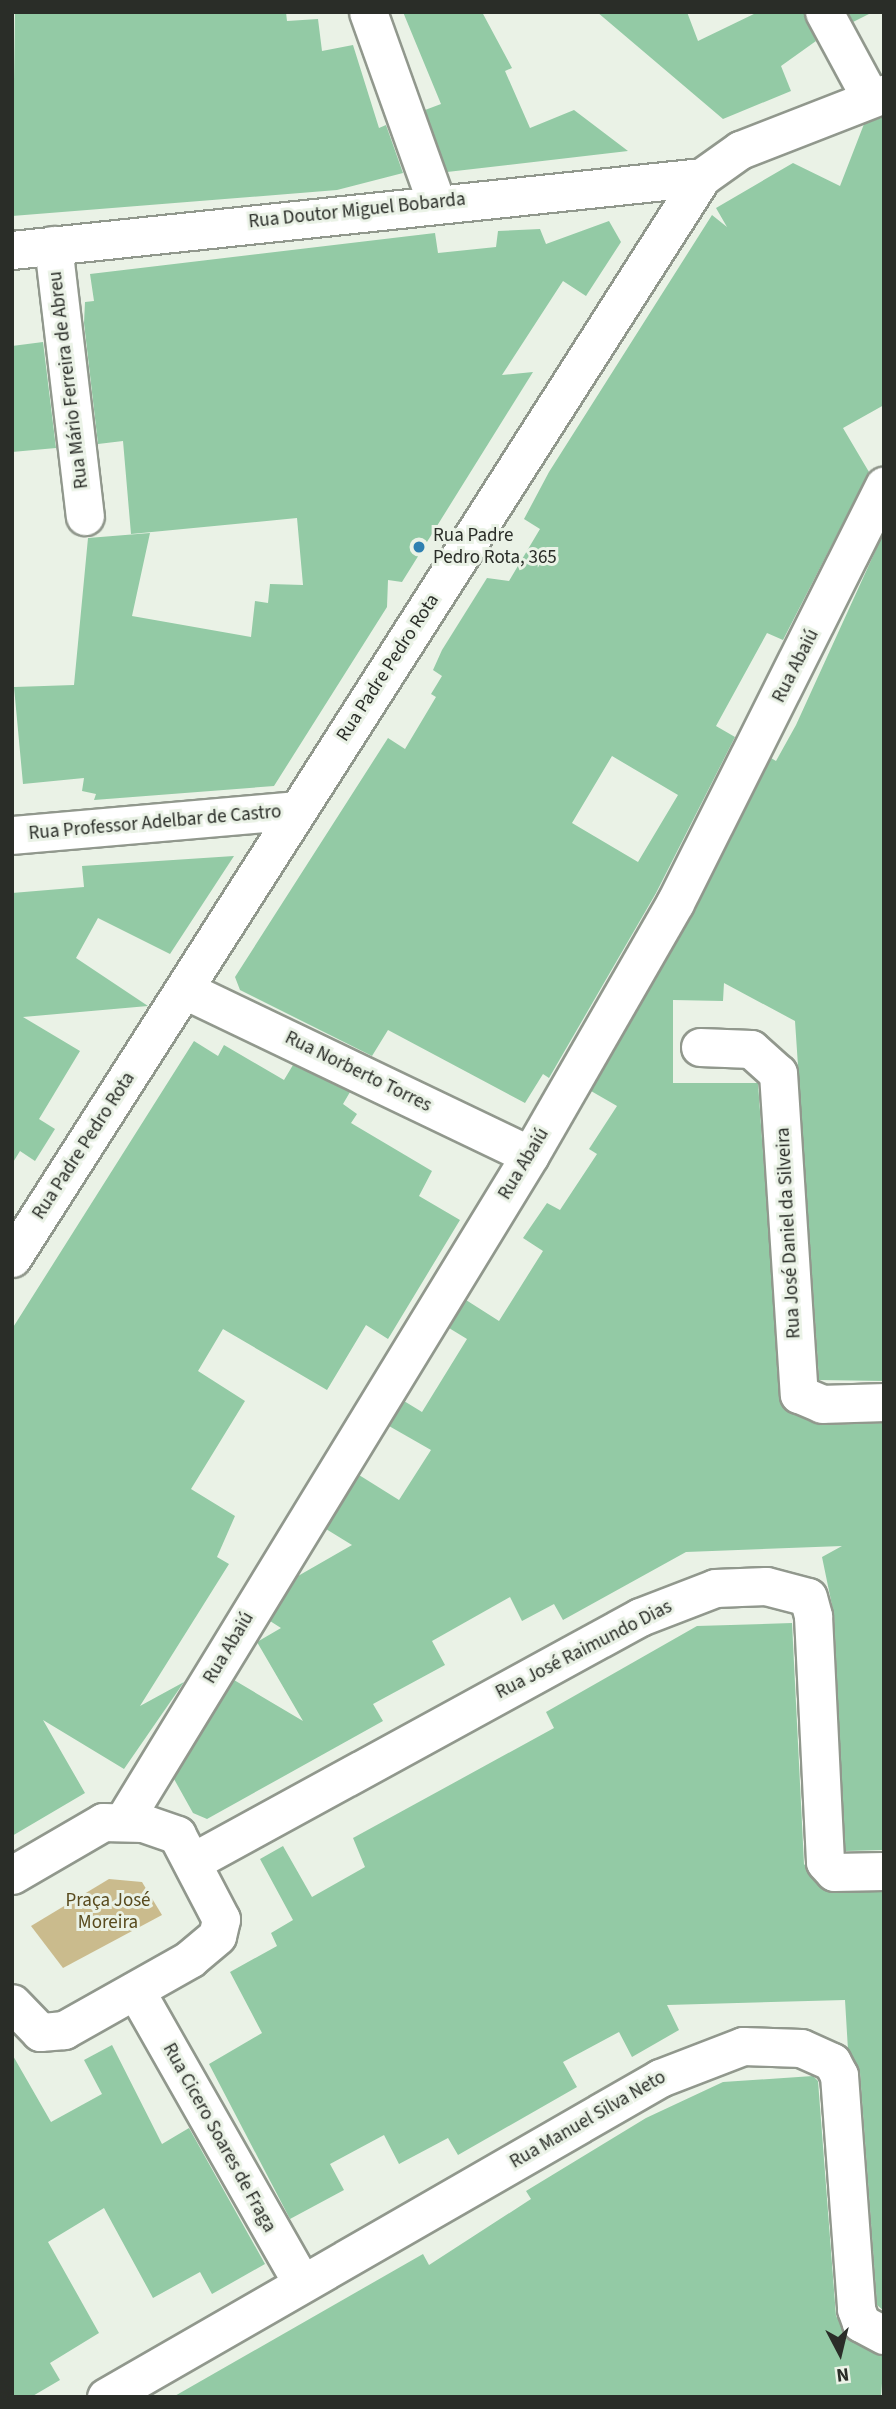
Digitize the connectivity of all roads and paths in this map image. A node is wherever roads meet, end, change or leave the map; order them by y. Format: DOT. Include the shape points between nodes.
graph roads {
  1 [pos="368,12"];
  2 [pos="824,12"];
  3 [pos="877,95"];
  4 [pos="702,177"];
  5 [pos="436,202"];
  6 [pos="53,245"];
  7 [pos="12,250"];
  8 [pos="884,485"];
  9 [pos="85,516"];
  10 [pos="297,810"];
  11 [pos="12,835"];
  12 [pos="185,990"];
  13 [pos="700,1047"];
  14 [pos="530,1155"];
  15 [pos="12,1258"];
  16 [pos="884,1402"];
  17 [pos="124,1820"];
  18 [pos="194,1861"];
  19 [pos="884,1871"];
  20 [pos="12,1875"];
  21 [pos="137,1993"];
  22 [pos="13,2006"];
  23 [pos="300,2283"];
  24 [pos="884,2335"];
  25 [pos="106,2397"];
  1 -- 5 [label="street"];
  2 -- 3 [label="street"];
  3 -- 4 [label="street, Rua Padre Pedro Rota" via="740,150"];
  4 -- 5 [label="street, Rua Doutor Miguel Bobarda"];
  4 -- 10 [label="street, Rua Padre Pedro Rota"];
  5 -- 6 [label="street, Rua Doutor Miguel Bobarda"];
  6 -- 7 [label="street, Rua Doutor Miguel Bobarda"];
  6 -- 9 [label="street, Rua Mário Ferreira de Abreu"];
  8 -- 14 [label="street, Rua Abaiú" via="675,903"];
  10 -- 11 [label="street, Rua Professor Adelbar de Castro"];
  10 -- 12 [label="street, Rua Padre Pedro Rota"];
  12 -- 14 [label="street, Rua Norberto Torres"];
  12 -- 15 [label="street, Rua Padre Pedro Rota"];
  13 -- 16 [label="street, Rua José Daniel da Silveira" via="751,1049 778,1073 799,1394 822,1404"];
  14 -- 17 [label="street, Rua Abaiú"];
  17 -- 18 [label="street" via="177,1835"];
  17 -- 20 [label="street" via="88,1829"];
  18 -- 19 [label="street, Rua José Raimundo Dias" via="640,1617 715,1588 766,1586 808,1597 813,1616 825,1862 834,1872"];
  18 -- 21 [label="street" via="219,1909 217,1936"];
  21 -- 22 [label="street" via="49,2033 30,2027"];
  21 -- 23 [label="street, Rua Cicero Soares de Fraga"];
  23 -- 24 [label="street, Rua Manuel Silva Neto" via="695,2060 743,2046 801,2048 832,2062 839,2075 856,2309 861,2323"];
  23 -- 25 [label="street, Rua Manuel Silva Neto"];
}
